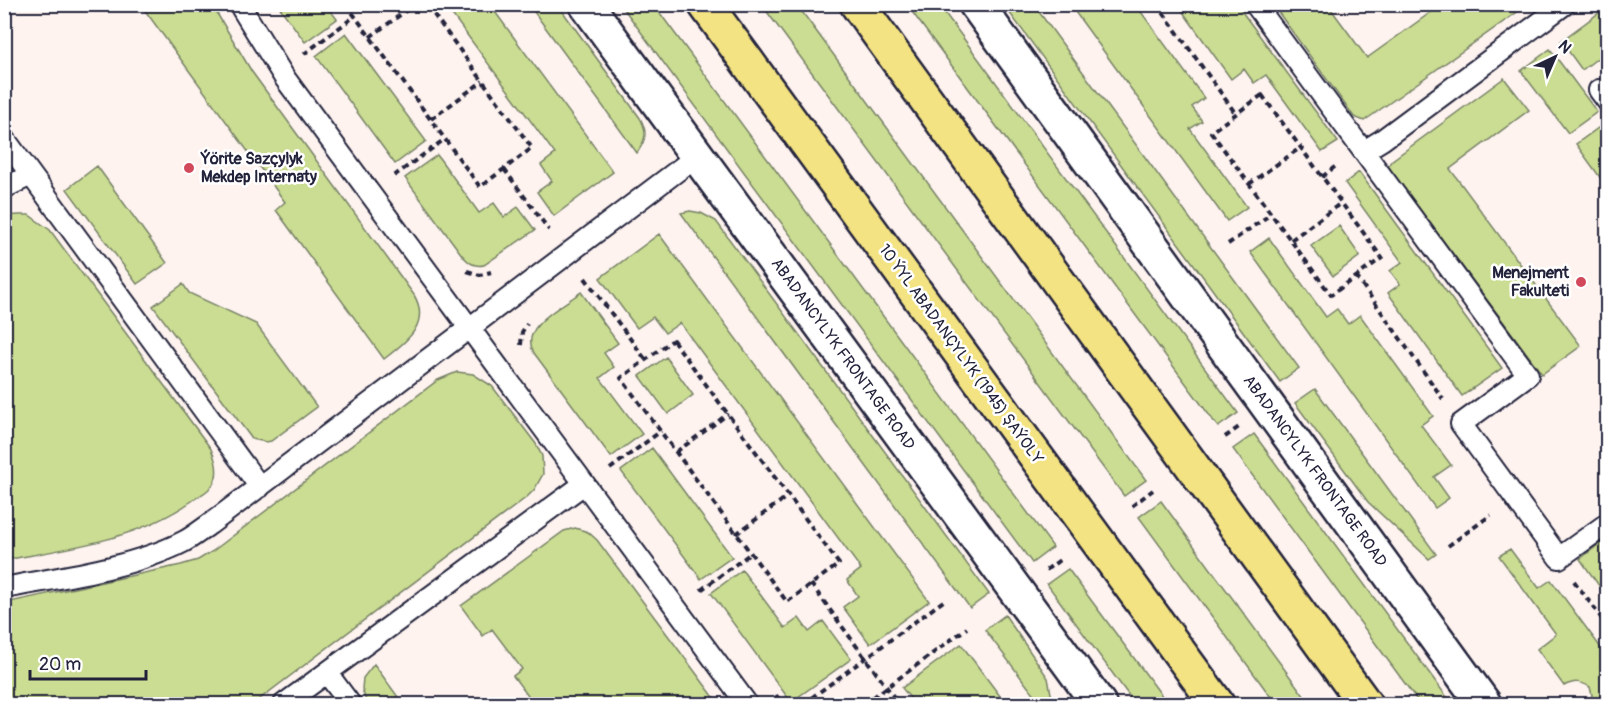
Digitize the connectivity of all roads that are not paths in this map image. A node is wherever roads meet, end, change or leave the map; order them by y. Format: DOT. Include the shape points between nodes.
graph roads {
  1 [pos="240,4"];
  2 [pos="586,4"];
  3 [pos="705,4"];
  4 [pos="857,4"];
  5 [pos="976,4"];
  6 [pos="1255,4"];
  7 [pos="1553,8"];
  8 [pos="4,138"];
  9 [pos="1364,151"];
  10 [pos="697,156"];
  11 [pos="31,175"];
  12 [pos="4,188"];
  13 [pos="469,328"];
  14 [pos="584,484"];
  15 [pos="260,487"];
  16 [pos="1608,523"];
  17 [pos="4,588"];
  18 [pos="327,673"];
  19 [pos="284,705"];
  20 [pos="350,705"];
  21 [pos="747,705"];
  22 [pos="1099,705"];
  23 [pos="1217,705"];
  24 [pos="1365,705"];
  25 [pos="1484,705"];
  1 -- 13 [label="lane" via="284,77"];
  2 -- 10 [label="street, ABADANCYLYK FRONTAGE ROAD"];
  3 -- 23 [label="main road, 10 ÝYL ABADANÇYLYK (1945) ŞAÝOLY"];
  4 -- 24 [label="main road"];
  5 -- 25 [label="street, ABADANCYLYK FRONTAGE ROAD"];
  6 -- 9 [label="lane"];
  7 -- 9 [label="lane"];
  8 -- 11 [label="lane"];
  9 -- 16 [label="lane" via="1528,375 1461,424 1559,558"];
  10 -- 13 [label="lane"];
  10 -- 22 [label="street, ABADANCYLYK FRONTAGE ROAD"];
  11 -- 12 [label="lane"];
  11 -- 15 [label="lane"];
  13 -- 14 [label="lane"];
  13 -- 15 [label="lane"];
  14 -- 18 [label="lane"];
  14 -- 21 [label="lane"];
  15 -- 17 [label="lane" via="184,541 159,552 97,570"];
  18 -- 19 [label="lane"];
  18 -- 20 [label="lane"];
}
